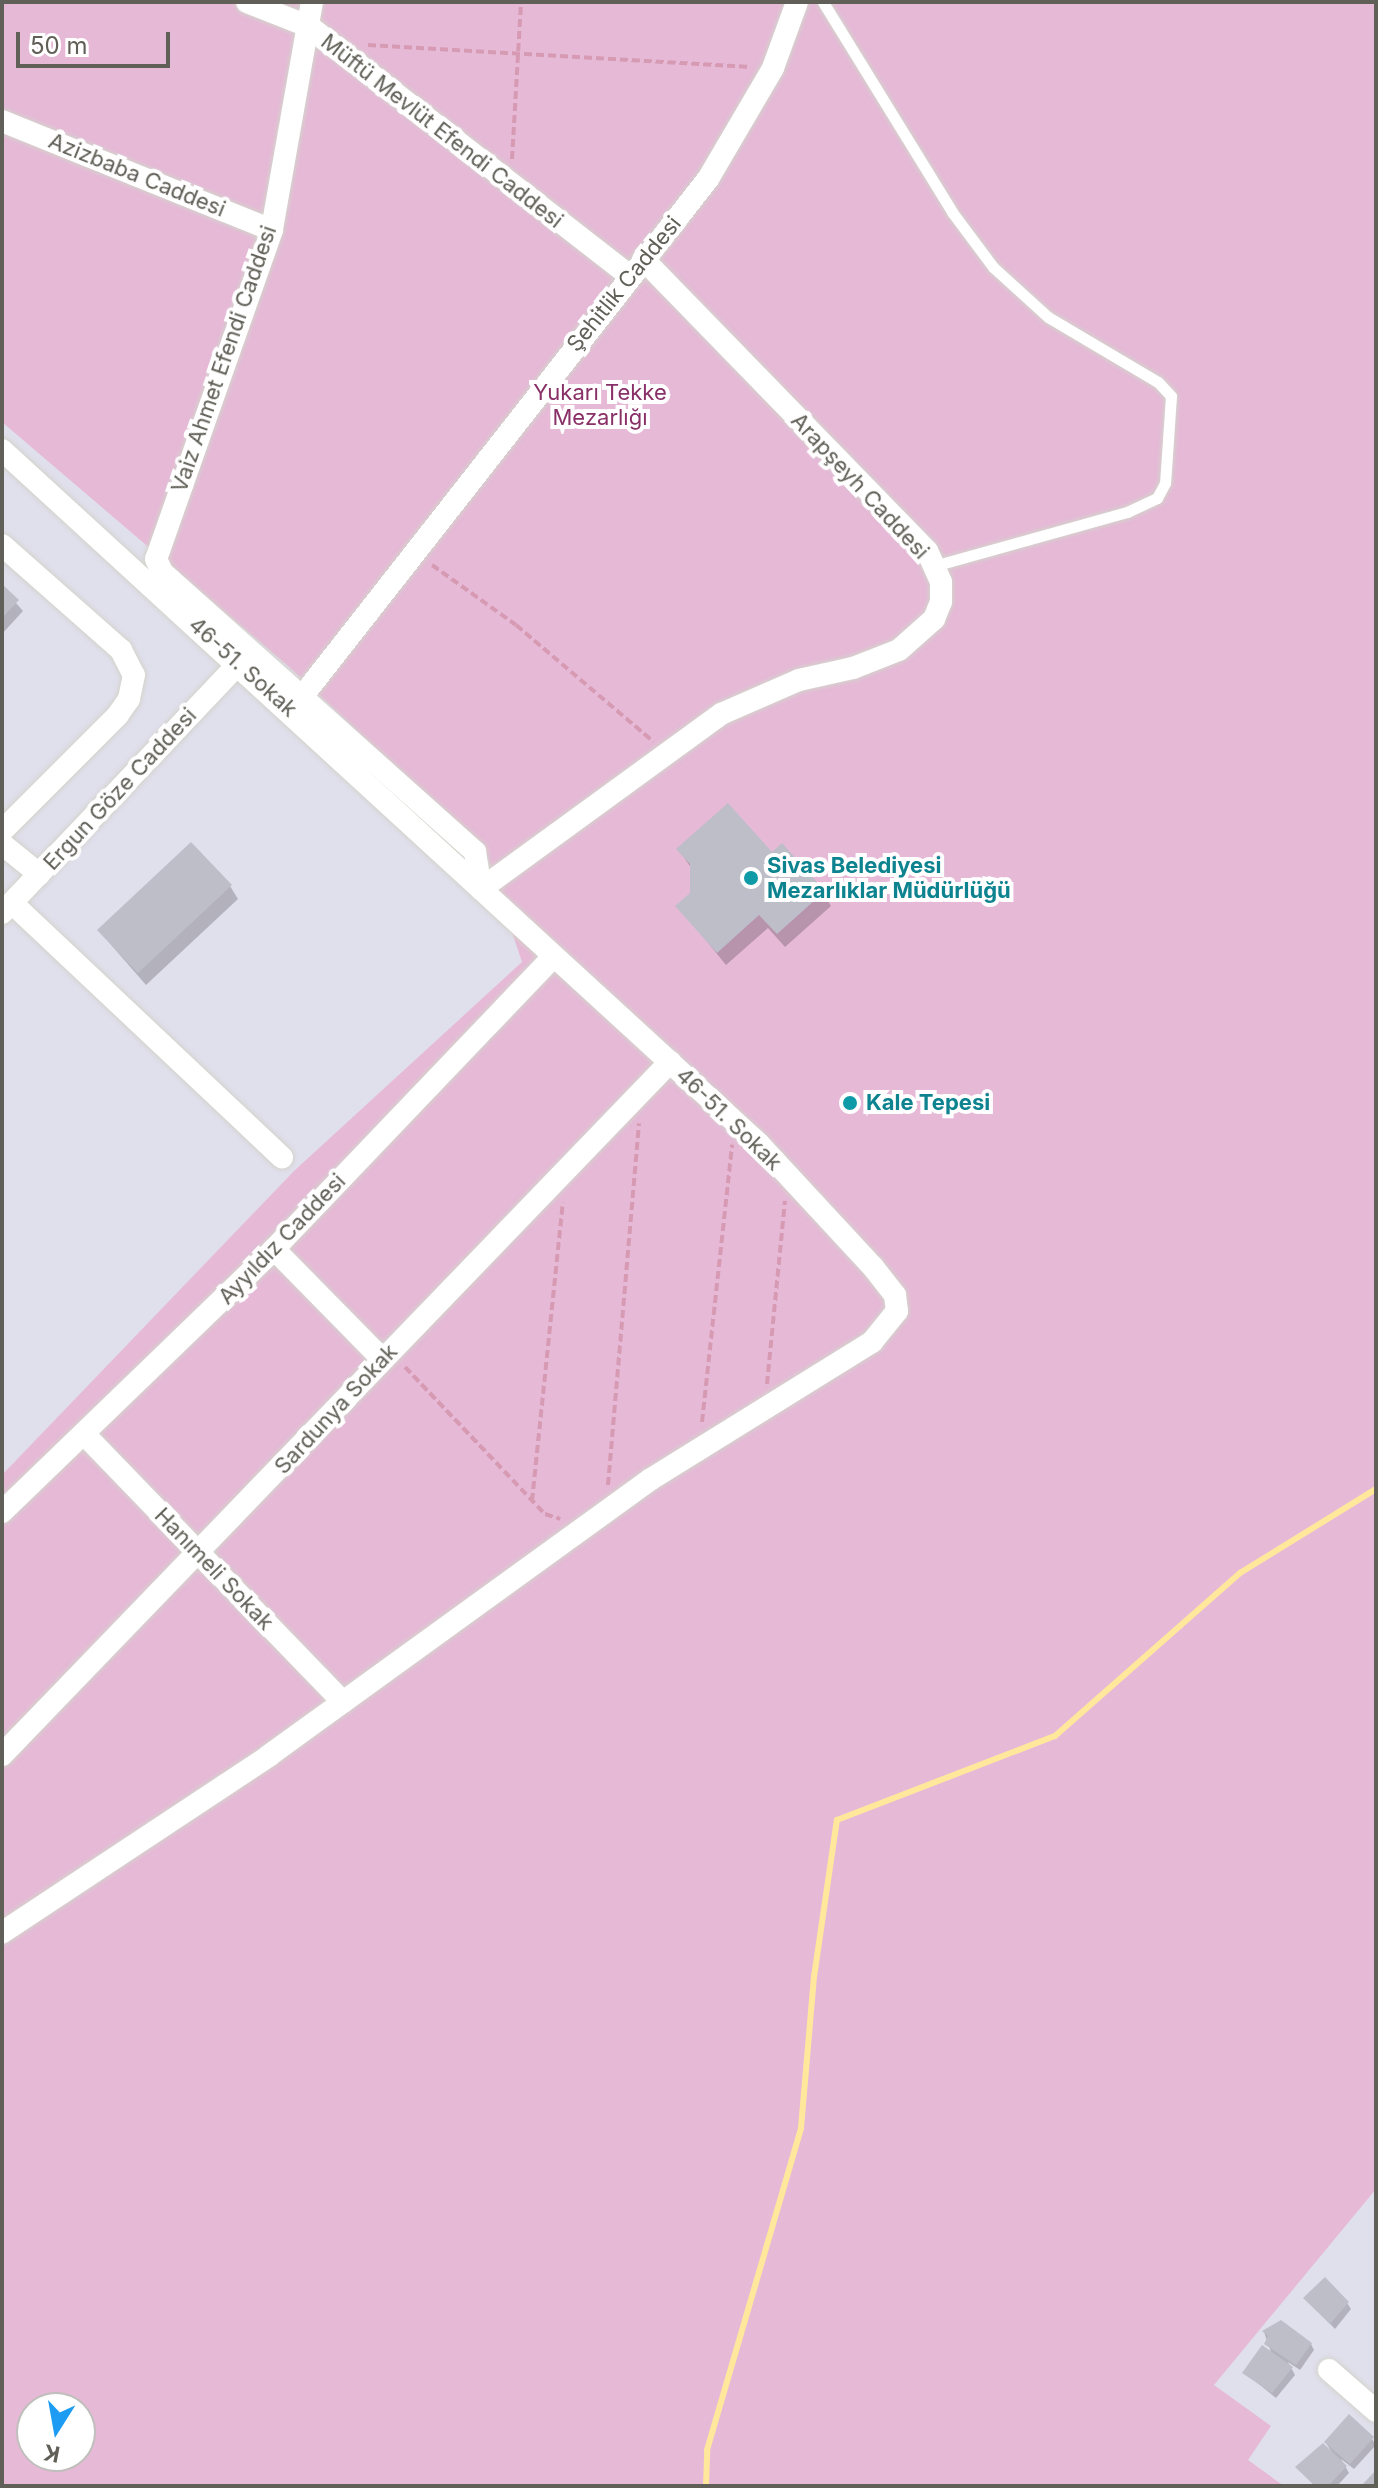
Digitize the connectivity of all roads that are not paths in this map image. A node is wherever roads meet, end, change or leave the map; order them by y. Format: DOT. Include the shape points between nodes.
graph roads {
  1 [pos="247,2"];
  2 [pos="312,2"];
  3 [pos="797,2"];
  4 [pos="823,2"];
  5 [pos="310,27"];
  6 [pos="2,121"];
  7 [pos="272,230"];
  8 [pos="636,267"];
  9 [pos="2,450"];
  10 [pos="2,545"];
  11 [pos="934,566"];
  12 [pos="162,572"];
  13 [pos="238,664"];
  14 [pos="301,698"];
  15 [pos="2,831"];
  16 [pos="2,844"];
  17 [pos="39,874"];
  18 [pos="481,889"];
  19 [pos="7,908"];
  20 [pos="553,957"];
  21 [pos="670,1062"];
  22 [pos="282,1157"];
  23 [pos="274,1249"];
  24 [pos="386,1355"];
  25 [pos="86,1436"];
  26 [pos="2,1512"];
  27 [pos="200,1555"];
  28 [pos="343,1702"];
  29 [pos="2,1755"];
  30 [pos="2,1933"];
  31 [pos="1329,2370"];
  32 [pos="1376,2411"];
  1 -- 5 [label="street, Müftü Mevlüt Efendi Caddesi"];
  2 -- 5 [label="street, Vaiz Ahmet Efendi Caddesi"];
  3 -- 8 [label="street, Şehitlik Caddesi" via="773,68 708,179"];
  4 -- 11 [label="lane" via="952,212 993,267 1048,317 1158,382 1171,396 1165,483 1157,498 1127,512"];
  5 -- 7 [label="street, Vaiz Ahmet Efendi Caddesi"];
  5 -- 8 [label="street, Müftü Mevlüt Efendi Caddesi" via="510,188"];
  6 -- 7 [label="street, Azizbaba Caddesi"];
  7 -- 12 [label="street, Vaiz Ahmet Efendi Caddesi" via="160,540 156,559"];
  8 -- 11 [label="street, Arapşeyh Caddesi" via="927,551"];
  8 -- 14 [label="street, Şehitlik Caddesi"];
  9 -- 13 [label="street, 46-51. Sokak"];
  10 -- 15 [label="street" via="121,650 134,675 129,699 118,715"];
  11 -- 18 [label="street, Arapşeyh Caddesi" via="941,582 934,619 899,650 853,668 799,680 721,714"];
  12 -- 14 [label="street, 46-51. Sokak"];
  13 -- 17 [label="street, Ergun Göze Caddesi"];
  13 -- 18 [label="street, 46-51. Sokak"];
  14 -- 18 [label="street, 46-51. Sokak" via="475,852"];
  16 -- 17 [label="street"];
  17 -- 19 [label="street, Ergun Göze Caddesi"];
  18 -- 20 [label="street, 46-51. Sokak"];
  19 -- 22 [label="street"];
  20 -- 21 [label="street, 46-51. Sokak"];
  20 -- 23 [label="street, Ayyıldız Caddesi"];
  21 -- 24 [label="street, Sardunya Sokak"];
  21 -- 28 [label="street, 46-51. Sokak" via="788,1175 895,1295 897,1311 883,1334 599,1516"];
  23 -- 24 [label="street"];
  23 -- 25 [label="street, Ayyıldız Caddesi"];
  24 -- 27 [label="street, Sardunya Sokak"];
  25 -- 26 [label="street, Ayyıldız Caddesi"];
  25 -- 27 [label="street, Hanımeli Sokak"];
  27 -- 28 [label="street, Hanımeli Sokak"];
  27 -- 29 [label="street, Sardunya Sokak"];
  28 -- 30 [label="street" via="111,1864"];
  31 -- 32 [label="street"];
}
